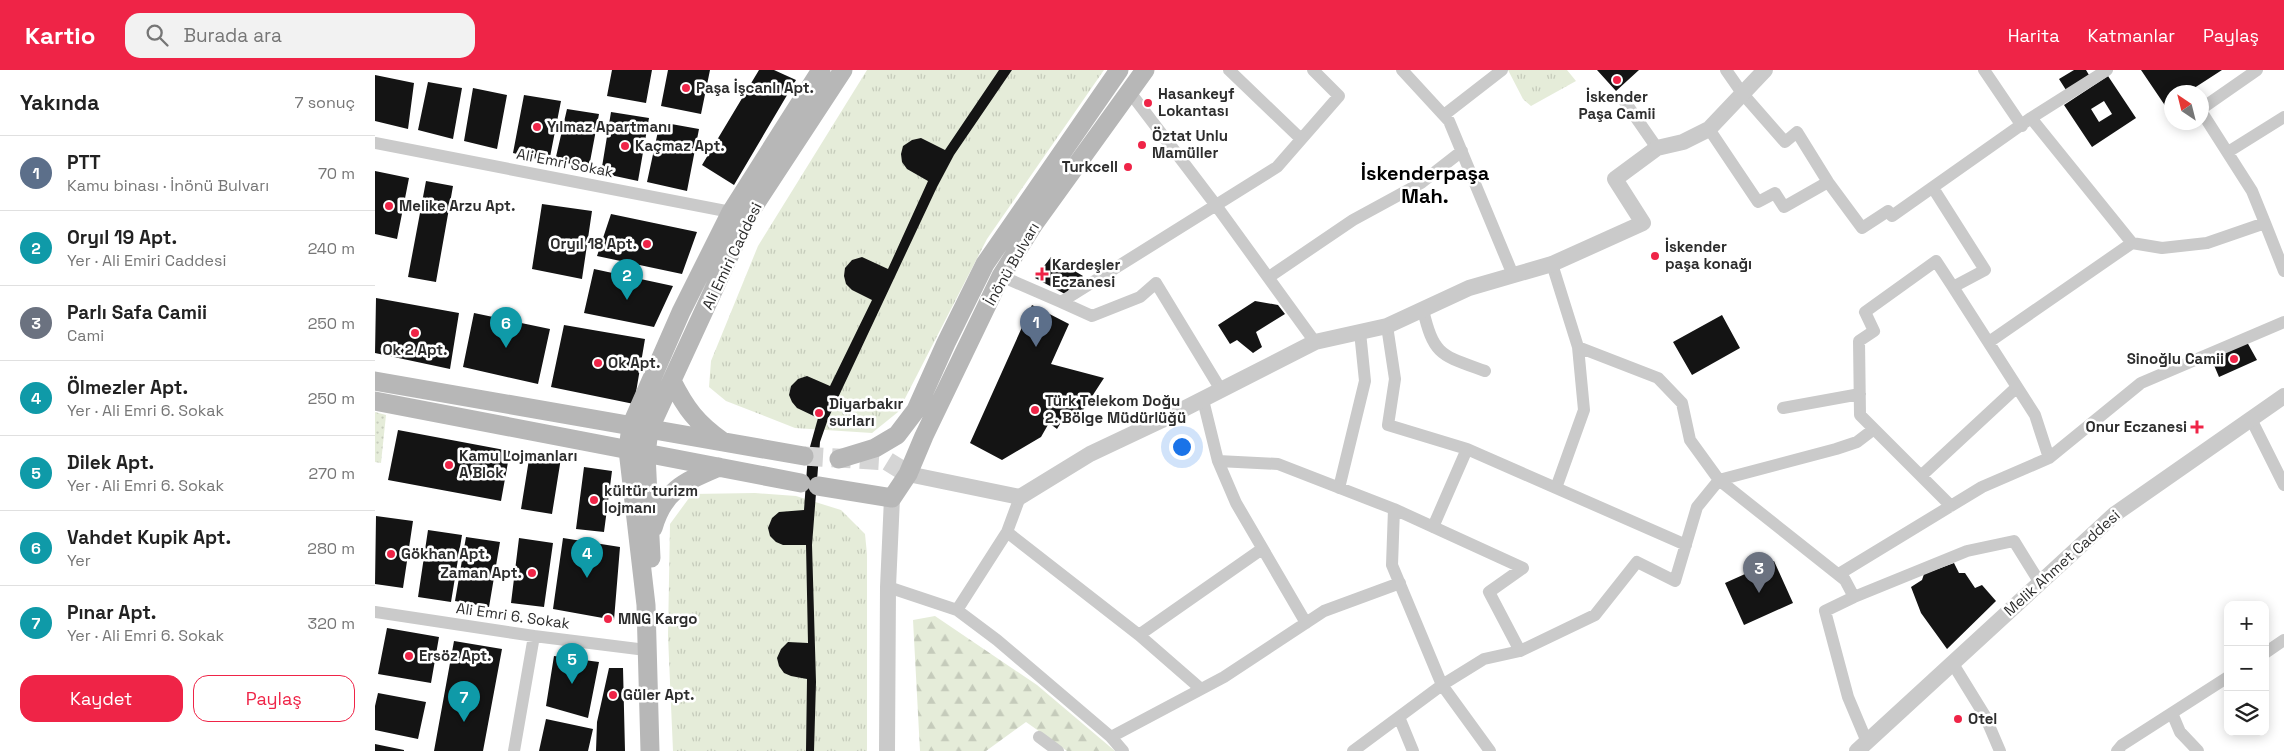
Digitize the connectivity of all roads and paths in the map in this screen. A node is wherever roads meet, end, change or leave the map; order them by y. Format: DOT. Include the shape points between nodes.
graph roads {
  1 [pos="821,70"];
  2 [pos="843,70"];
  3 [pos="1119,70"];
  4 [pos="1145,70"];
  5 [pos="1229,70"];
  6 [pos="1313,70"];
  7 [pos="1402,70"];
  8 [pos="1502,70"];
  9 [pos="1727,70"];
  10 [pos="1765,70"];
  11 [pos="1984,70"];
  12 [pos="2105,70"];
  13 [pos="2257,70"];
  14 [pos="1129,91"];
  15 [pos="1742,93"];
  16 [pos="1623,99"];
  17 [pos="2209,104"];
  18 [pos="1444,115"];
  19 [pos="2284,117"];
  20 [pos="2026,122"];
  21 [pos="2209,122"];
  22 [pos="1709,129"];
  23 [pos="1301,139"];
  24 [pos="375,143"];
  25 [pos="1657,148"];
  26 [pos="1462,151"];
  27 [pos="2228,152"];
  28 [pos="1828,182"];
  29 [pos="1933,188"];
  30 [pos="1215,204"];
  31 [pos="740,214"];
  32 [pos="2265,223"];
  33 [pos="2132,243"];
  34 [pos="1553,264"];
  35 [pos="2284,271"];
  36 [pos="1513,275"];
  37 [pos="1001,276"];
  38 [pos="1269,278"];
  39 [pos="1953,287"];
  40 [pos="1061,302"];
  41 [pos="1423,310"];
  42 [pos="2284,322"];
  43 [pos="1387,326"];
  44 [pos="1360,332"];
  45 [pos="1315,342"];
  46 [pos="1989,342"];
  47 [pos="1578,346"];
  48 [pos="1485,371"];
  49 [pos="375,381"];
  50 [pos="673,381"];
  51 [pos="2017,388"];
  52 [pos="1221,390"];
  53 [pos="1860,394"];
  54 [pos="2284,396"];
  55 [pos="1203,400"];
  56 [pos="375,401"];
  57 [pos="1783,408"];
  58 [pos="2251,419"];
  59 [pos="640,428"];
  60 [pos="1874,429"];
  61 [pos="725,444"];
  62 [pos="1467,449"];
  63 [pos="637,452"];
  64 [pos="804,456"];
  65 [pos="2049,458"];
  66 [pos="839,459"];
  67 [pos="1218,461"];
  68 [pos="719,467"];
  69 [pos="908,474"];
  70 [pos="1921,476"];
  71 [pos="1719,480"];
  72 [pos="2284,485"];
  73 [pos="1339,488"];
  74 [pos="1556,488"];
  75 [pos="1020,497"];
  76 [pos="892,498"];
  77 [pos="1951,506"];
  78 [pos="1394,509"];
  79 [pos="1433,527"];
  80 [pos="1007,532"];
  81 [pos="650,537"];
  82 [pos="1686,545"];
  83 [pos="1262,549"];
  84 [pos="1839,574"];
  85 [pos="1400,583"];
  86 [pos="2040,583"];
  87 [pos="888,587"];
  88 [pos="1854,596"];
  89 [pos="646,605"];
  90 [pos="957,610"];
  91 [pos="375,612"];
  92 [pos="1306,623"];
  93 [pos="1139,635"];
  94 [pos="534,636"];
  95 [pos="2284,640"];
  96 [pos="2269,649"];
  97 [pos="646,650"];
  98 [pos="1520,651"];
  99 [pos="1953,664"];
  100 [pos="2224,680"];
  101 [pos="1442,685"];
  102 [pos="1201,689"];
  103 [pos="2172,713"];
  104 [pos="1399,717"];
  105 [pos="1039,737"];
  106 [pos="1111,737"];
  107 [pos="1862,747"];
  108 [pos="514,751"];
  109 [pos="650,751"];
  110 [pos="887,751"];
  111 [pos="1058,751"];
  112 [pos="1123,751"];
  113 [pos="1353,751"];
  114 [pos="1413,751"];
  115 [pos="1490,751"];
  116 [pos="2000,751"];
  117 [pos="2117,751"];
  118 [pos="2198,751"];
  1 -- 31 [label="main road"];
  2 -- 31 [label="main road, Ali Emiri Caddesi"];
  3 -- 66 [label="main road" via="985,264 911,416 897,435 883,444"];
  4 -- 14 [label="main road, İnönü Bulvarı"];
  5 -- 23 [label="street"];
  6 -- 23 [label="street" via="1339,96"];
  7 -- 18 [label="street"];
  8 -- 18 [label="street"];
  9 -- 15 [label="street"];
  10 -- 15 [label="street"];
  11 -- 20 [label="street"];
  12 -- 20 [label="street"];
  13 -- 17 [label="street"];
  14 -- 30 [label="street"];
  14 -- 37 [label="main road, İnönü Bulvarı"];
  15 -- 22 [label="street"];
  15 -- 28 [label="street" via="1785,142 1797,132"];
  16 -- 25 [label="street"];
  18 -- 26 [label="street"];
  19 -- 27 [label="street"];
  20 -- 29 [label="street"];
  20 -- 33 [label="street"];
  21 -- 27 [label="street"];
  22 -- 25 [label="street" via="1683,142"];
  22 -- 28 [label="street" via="1758,202 1775,193 1784,207"];
  23 -- 30 [label="street" via="1277,167"];
  24 -- 31 [label="street, Ali Emri Sokak"];
  25 -- 34 [label="street" via="1615,179 1643,223"];
  26 -- 36 [label="street"];
  26 -- 38 [label="street" via="1421,183 1353,220"];
  27 -- 32 [label="street" via="2252,191"];
  28 -- 29 [label="street" via="1862,228 1888,211 1892,216"];
  29 -- 39 [label="street" via="1985,270"];
  30 -- 38 [label="street"];
  30 -- 40 [label="street"];
  31 -- 50 [label="main road, Ali Emiri Caddesi"];
  31 -- 59 [label="main road" via="681,312"];
  32 -- 33 [label="street" via="2207,243 2162,248"];
  32 -- 35 [label="street"];
  33 -- 46 [label="street"];
  34 -- 36 [label="street"];
  34 -- 47 [label="street"];
  36 -- 41 [label="street" via="1469,288"];
  37 -- 40 [label="street"];
  37 -- 69 [label="main road, İnönü Bulvarı" via="923,436"];
  38 -- 45 [label="street"];
  39 -- 46 [label="street"];
  39 -- 53 [label="street" via="1936,261 1865,312 1874,332 1859,341"];
  40 -- 52 [label="street" via="1092,316 1139,297 1156,283"];
  41 -- 43 [label="street"];
  41 -- 48 [label="street" via="1435,346 1459,362"];
  42 -- 65 [label="street" via="2141,383"];
  43 -- 44 [label="street"];
  43 -- 62 [label="street" via="1395,379 1389,425"];
  44 -- 45 [label="street"];
  44 -- 73 [label="street" via="1365,381"];
  45 -- 52 [label="street"];
  46 -- 51 [label="street"];
  47 -- 71 [label="street" via="1658,378 1682,403 1689,440"];
  47 -- 74 [label="street" via="1584,410"];
  49 -- 59 [label="main road"];
  50 -- 59 [label="main road, Ali Emiri Caddesi"];
  50 -- 61 [label="main road" via="686,408 701,426"];
  51 -- 65 [label="street" via="2035,414"];
  51 -- 70 [label="street"];
  52 -- 55 [label="street"];
  53 -- 57 [label="street"];
  53 -- 60 [label="street" via="1860,415"];
  54 -- 58 [label="street, Melik Ahmet Caddesi"];
  55 -- 67 [label="street"];
  55 -- 75 [label="street" via="1090,454"];
  56 -- 63 [label="main road"];
  58 -- 72 [label="street"];
  58 -- 86 [label="street, Melik Ahmet Caddesi" via="2115,514"];
  59 -- 61 [label="main road"];
  59 -- 63 [label="main road, Ali Emiri Caddesi"];
  60 -- 70 [label="street"];
  60 -- 71 [label="street" via="1857,442 1836,449"];
  61 -- 64 [label="main road"];
  62 -- 74 [label="street"];
  62 -- 79 [label="street"];
  63 -- 68 [label="main road"];
  63 -- 81 [label="main road"];
  63 -- 89 [label="main road"];
  65 -- 77 [label="street" via="1982,488"];
  67 -- 73 [label="street" via="1278,464"];
  67 -- 83 [label="street" via="1236,503"];
  68 -- 76 [label="main road"];
  68 -- 81 [label="main road" via="689,480 669,494 658,510"];
  69 -- 75 [label="street"];
  69 -- 76 [label="main road, İnönü Bulvarı"];
  70 -- 77 [label="street"];
  71 -- 82 [label="street" via="1697,508"];
  71 -- 84 [label="street"];
  73 -- 78 [label="street"];
  74 -- 82 [label="street"];
  75 -- 80 [label="street"];
  76 -- 87 [label="street"];
  77 -- 84 [label="street"];
  78 -- 79 [label="street"];
  78 -- 85 [label="street" via="1392,564"];
  79 -- 98 [label="street" via="1523,568 1489,592"];
  80 -- 90 [label="street"];
  80 -- 93 [label="street"];
  81 -- 89 [label="main road" via="653,583"];
  82 -- 98 [label="street" via="1675,581 1637,562 1595,615"];
  83 -- 92 [label="street"];
  83 -- 93 [label="street"];
  84 -- 88 [label="street"];
  85 -- 92 [label="street" via="1324,611"];
  85 -- 101 [label="street"];
  86 -- 88 [label="street" via="2014,541 1967,551"];
  86 -- 99 [label="street, Melik Ahmet Caddesi"];
  87 -- 90 [label="street"];
  87 -- 110 [label="street"];
  88 -- 107 [label="street" via="1825,611"];
  89 -- 97 [label="main road"];
  90 -- 106 [label="street"];
  91 -- 94 [label="street, Ali Emri 6. Sokak"];
  92 -- 102 [label="street"];
  93 -- 102 [label="street"];
  94 -- 97 [label="street, Ali Emri 6. Sokak"];
  94 -- 108 [label="street"];
  95 -- 96 [label="street"];
  97 -- 109 [label="main road"];
  98 -- 101 [label="street" via="1484,659"];
  99 -- 107 [label="street, Melik Ahmet Caddesi"];
  99 -- 116 [label="street" via="1985,716"];
  100 -- 103 [label="street"];
  101 -- 104 [label="street"];
  101 -- 115 [label="street"];
  102 -- 106 [label="street"];
  103 -- 117 [label="street"];
  103 -- 118 [label="street" via="2180,732"];
  104 -- 113 [label="street"];
  104 -- 114 [label="street"];
  105 -- 111 [label="street"];
  106 -- 112 [label="street"];
}
